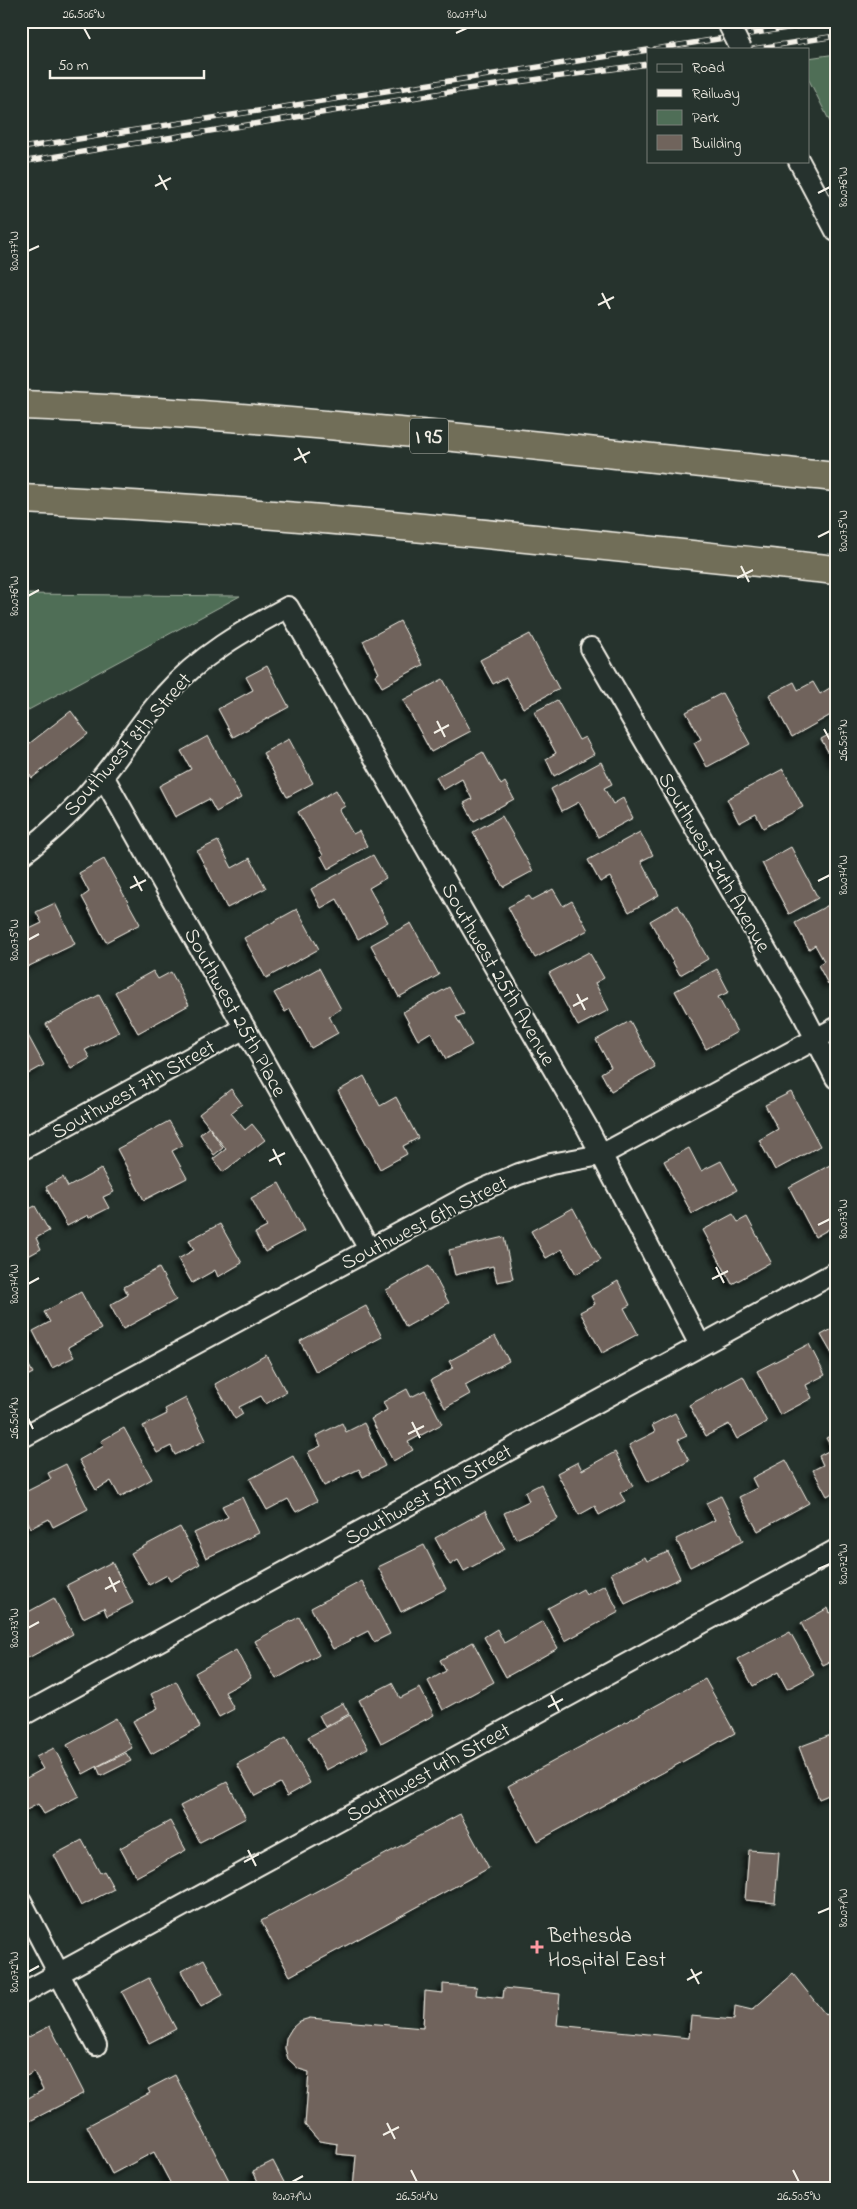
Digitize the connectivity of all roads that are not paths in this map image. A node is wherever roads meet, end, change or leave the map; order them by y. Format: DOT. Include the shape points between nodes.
graph roads {
  1 [pos="727,21"];
  2 [pos="740,48"];
  3 [pos="800,162"];
  4 [pos="836,232"];
  5 [pos="21,405"];
  6 [pos="836,477"];
  7 [pos="21,498"];
  8 [pos="836,570"];
  9 [pos="288,607"];
  10 [pos="590,648"];
  11 [pos="103,776"];
  12 [pos="21,856"];
  13 [pos="245,1028"];
  14 [pos="836,1028"];
  15 [pos="816,1039"];
  16 [pos="836,1078"];
  17 [pos="21,1150"];
  18 [pos="601,1155"];
  19 [pos="369,1249"];
  20 [pos="836,1272"];
  21 [pos="700,1345"];
  22 [pos="21,1438"];
  23 [pos="836,1550"];
  24 [pos="21,1716"];
  25 [pos="21,1901"];
  26 [pos="59,1973"];
  27 [pos="21,1994"];
  28 [pos="96,2046"];
  1 -- 2 [label="street, bridge"];
  3 -- 4 [label="street"];
  5 -- 6 [label="highway, I 95" via="358,429"];
  7 -- 8 [label="highway" via="372,523"];
  9 -- 11 [label="street, Southwest 8th Street" via="237,634 199,662 166,693"];
  9 -- 18 [label="street, Southwest 25th Avenue"];
  10 -- 15 [label="street, Southwest 24th Avenue"];
  11 -- 12 [label="street, Southwest 8th Street" via="77,806"];
  11 -- 13 [label="street, Southwest 25th Place"];
  13 -- 17 [label="street, Southwest 7th Street"];
  13 -- 19 [label="street, Southwest 25th Place"];
  14 -- 15 [label="street, Southwest 6th Street"];
  15 -- 16 [label="street, Southwest 24th Avenue"];
  15 -- 18 [label="street, Southwest 6th Street"];
  18 -- 19 [label="street, Southwest 6th Street" via="551,1164 519,1174 472,1194"];
  18 -- 21 [label="street, Southwest 25th Avenue"];
  19 -- 22 [label="street, Southwest 6th Street"];
  20 -- 21 [label="street, Southwest 5th Street"];
  21 -- 24 [label="street, Southwest 5th Street"];
  23 -- 26 [label="street, Southwest 4th Street"];
  25 -- 26 [label="street"];
  26 -- 27 [label="street, Southwest 4th Street"];
  26 -- 28 [label="street"];
}
